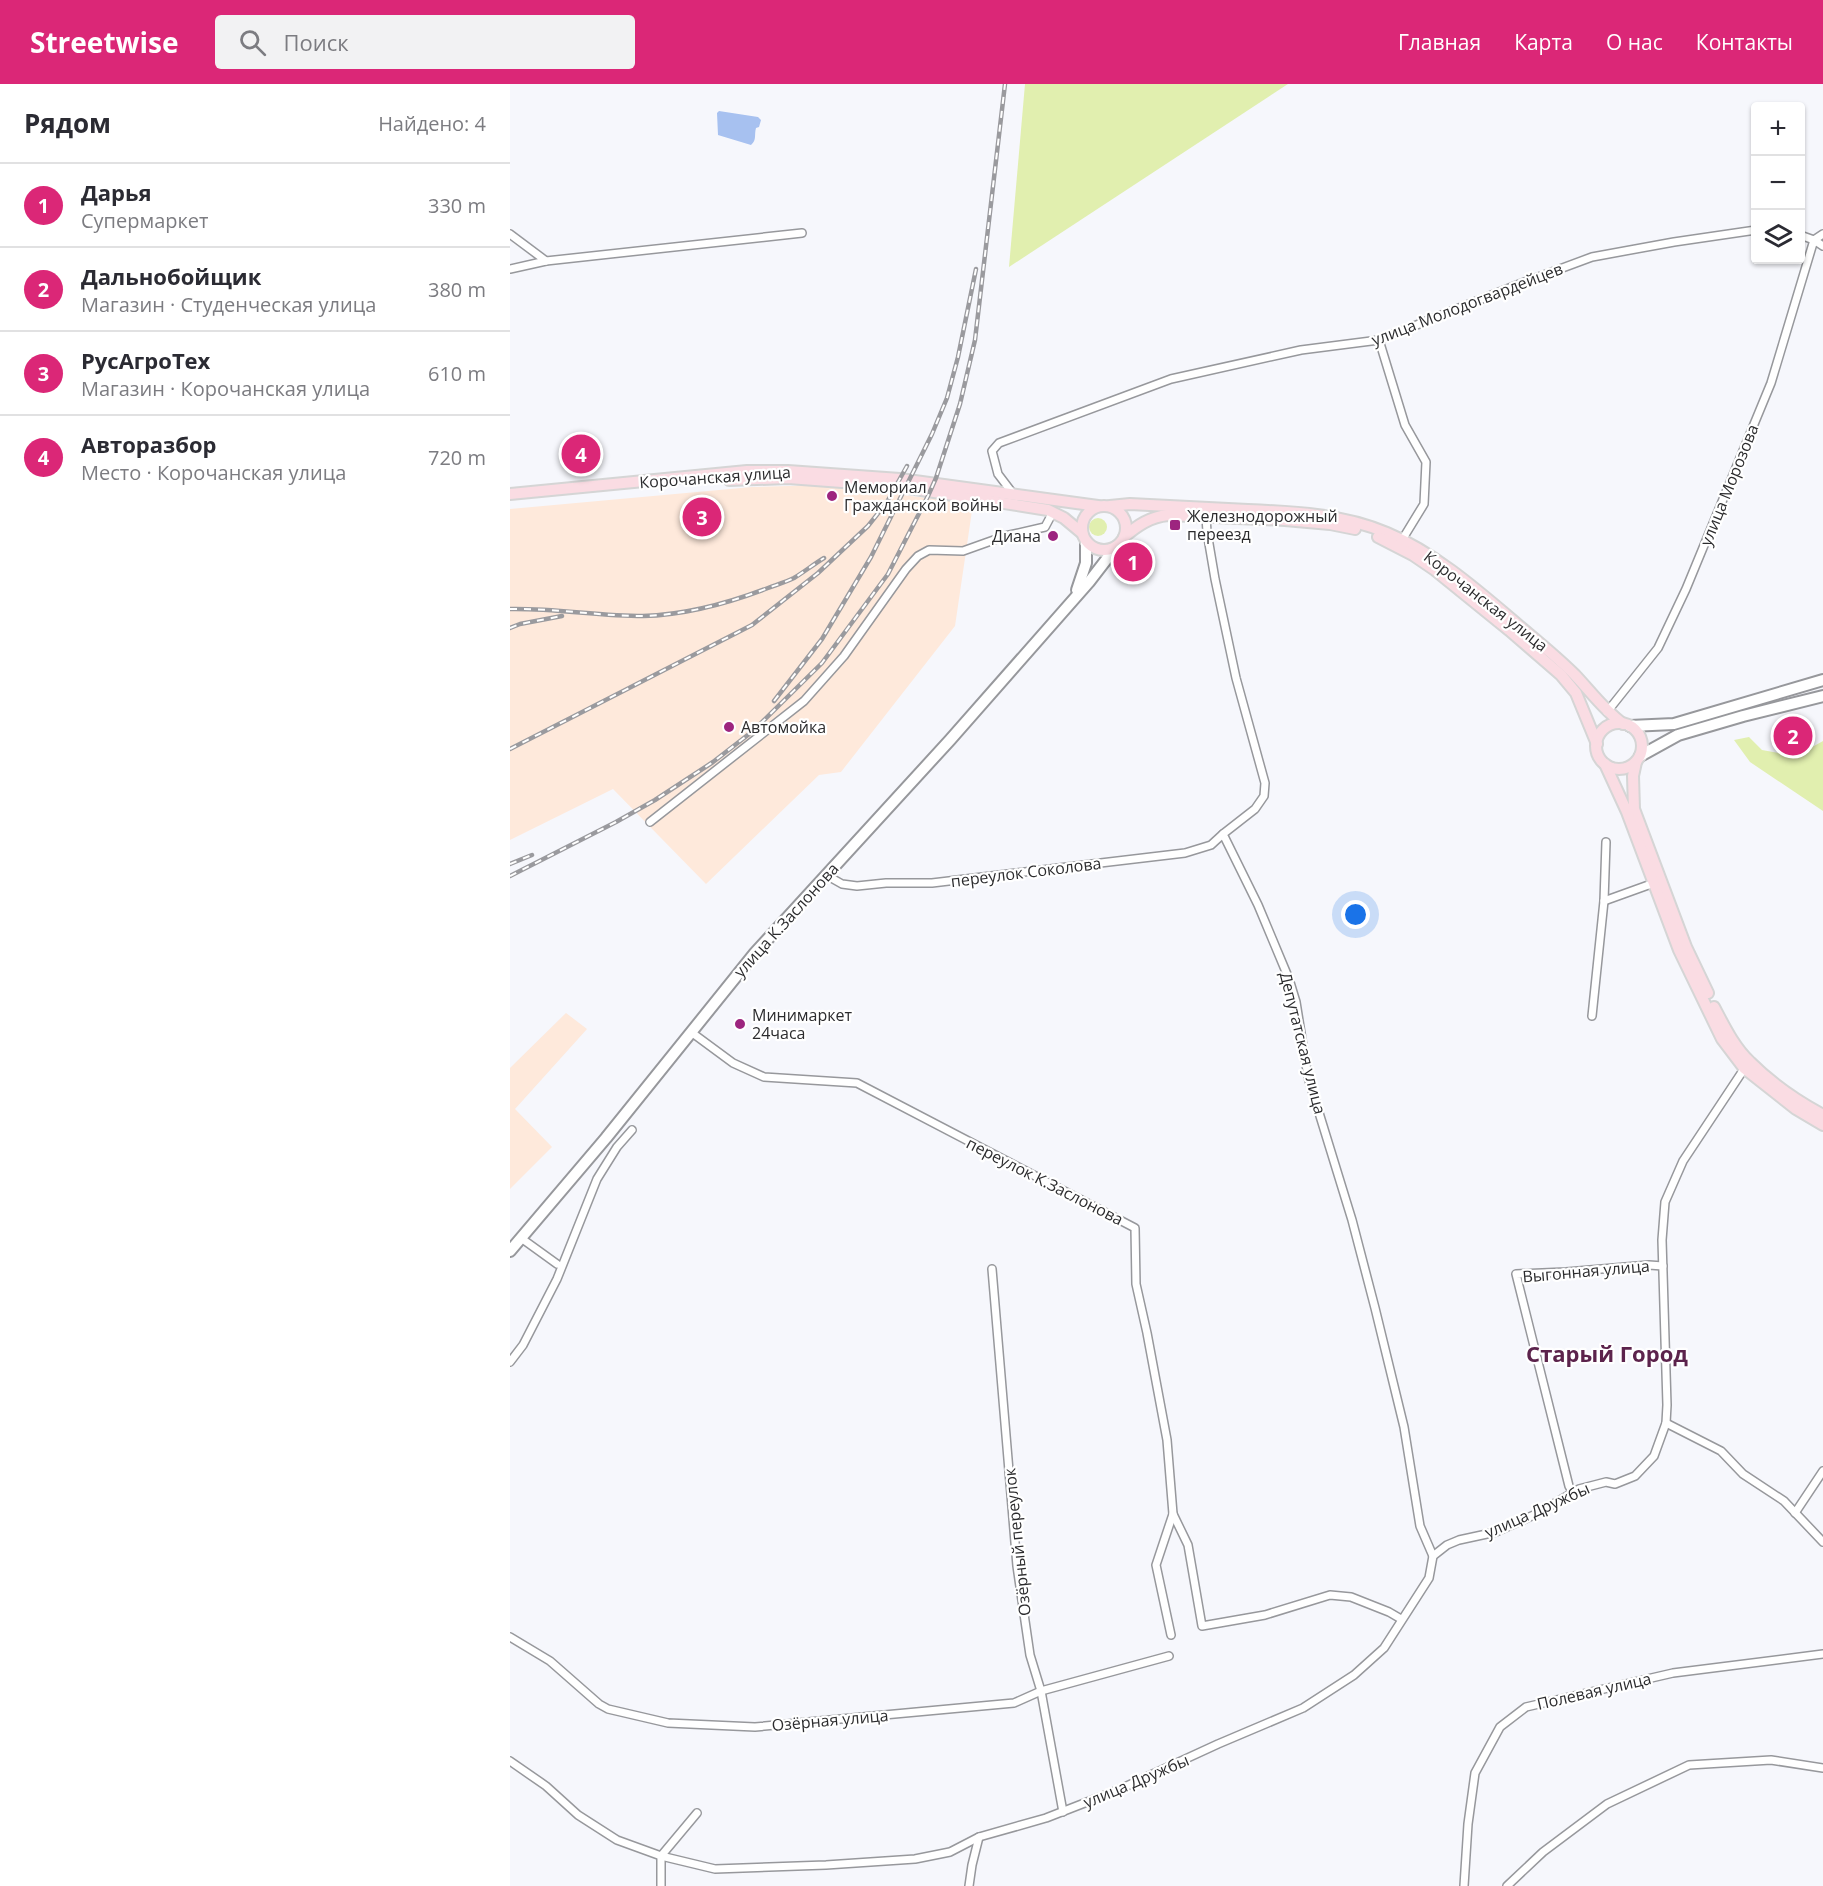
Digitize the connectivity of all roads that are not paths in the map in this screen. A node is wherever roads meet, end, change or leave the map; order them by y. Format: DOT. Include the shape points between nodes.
graph roads {
  1 [pos="1751,231"];
  2 [pos="802,233"];
  3 [pos="510,234"];
  4 [pos="1823,234"];
  5 [pos="1805,237"];
  6 [pos="1814,240"];
  7 [pos="1823,246"];
  8 [pos="546,261"];
  9 [pos="510,269"];
  10 [pos="1379,340"];
  11 [pos="510,494"];
  12 [pos="1014,495"];
  13 [pos="510,502"];
  14 [pos="1098,506"];
  15 [pos="1110,506"];
  16 [pos="1053,512"];
  17 [pos="1206,517"];
  18 [pos="1084,537"];
  19 [pos="1124,537"];
  20 [pos="1402,540"];
  21 [pos="1116,547"];
  22 [pos="1073,598"];
  23 [pos="1823,680"];
  24 [pos="1823,696"];
  25 [pos="1607,712"];
  26 [pos="1626,725"];
  27 [pos="1597,744"];
  28 [pos="1638,759"];
  29 [pos="1605,764"];
  30 [pos="650,822"];
  31 [pos="1223,834"];
  32 [pos="1606,843"];
  33 [pos="826,875"];
  34 [pos="1654,883"];
  35 [pos="1604,901"];
  36 [pos="1592,1017"];
  37 [pos="691,1032"];
  38 [pos="1746,1065"];
  39 [pos="1823,1115"];
  40 [pos="1823,1125"];
  41 [pos="632,1130"];
  42 [pos="606,1138"];
  43 [pos="617,1148"];
  44 [pos="521,1238"];
  45 [pos="510,1251"];
  46 [pos="557,1264"];
  47 [pos="1663,1266"];
  48 [pos="992,1269"];
  49 [pos="510,1362"];
  50 [pos="1666,1423"];
  51 [pos="1823,1471"];
  52 [pos="1573,1493"];
  53 [pos="1795,1513"];
  54 [pos="1173,1514"];
  55 [pos="1823,1542"];
  56 [pos="1433,1556"];
  57 [pos="1401,1619"];
  58 [pos="1171,1635"];
  59 [pos="510,1637"];
  60 [pos="1823,1654"];
  61 [pos="1169,1656"];
  62 [pos="1041,1691"];
  63 [pos="510,1761"];
  64 [pos="1823,1768"];
  65 [pos="1063,1812"];
  66 [pos="697,1813"];
  67 [pos="979,1837"];
  68 [pos="661,1856"];
  69 [pos="661,1886"];
  70 [pos="969,1886"];
  71 [pos="1464,1886"];
  72 [pos="1507,1886"];
  1 -- 10 [label="street, улица Молодогвардейцев" via="1592,257"];
  2 -- 8 [label="street"];
  3 -- 8 [label="street"];
  4 -- 6 [label="street"];
  5 -- 6 [label="street"];
  6 -- 7 [label="street"];
  6 -- 25 [label="street, улица Морозова" via="1770,383 1686,589 1658,648"];
  8 -- 9 [label="street"];
  10 -- 12 [label="street, улица Молодогвардейцев" via="1301,350 1171,379 999,443 992,451 998,474"];
  10 -- 20 [label="street" via="1405,425 1426,462 1424,504"];
  11 -- 12 [label="main road, Корочанская улица" via="747,471 788,471 900,479"];
  12 -- 14 [label="main road, Корочанская улица"];
  13 -- 16 [label="main road, Корочанская улица" via="748,478 788,478 906,487"];
  14 -- 15 [label="main road"];
  14 -- 18 [label="main road" via="1085,516"];
  15 -- 19 [label="main road" via="1124,518"];
  15 -- 20 [label="main road, Корочанская улица" via="1329,516"];
  16 -- 18 [label="main road, Корочанская улица"];
  16 -- 30 [label="street" via="1045,527 963,551 929,550 918,556 844,656 804,701"];
  17 -- 19 [label="main road, Корочанская улица" via="1159,516"];
  17 -- 27 [label="main road, Корочанская улица" via="1330,524 1383,539 1413,555 1561,675 1576,693"];
  17 -- 31 [label="street" via="1236,678 1265,783 1264,796 1255,809"];
  18 -- 21 [label="main road" via="1100,550"];
  18 -- 22 [label="street, улица К.Заслонова" via="1086,563"];
  19 -- 21 [label="main road"];
  20 -- 25 [label="main road, Корочанская улица" via="1429,554 1514,621 1574,675"];
  21 -- 22 [label="street, улица К.Заслонова"];
  22 -- 33 [label="street, улица К.Заслонова"];
  23 -- 26 [label="street" via="1674,724"];
  24 -- 28 [label="street" via="1678,735"];
  25 -- 26 [label="main road, Корочанская улица"];
  26 -- 27 [label="main road" via="1609,726"];
  26 -- 28 [label="main road" via="1635,730 1642,742"];
  27 -- 29 [label="main road"];
  28 -- 29 [label="main road" via="1631,766 1617,769"];
  28 -- 38 [label="main road" via="1633,776 1634,809 1686,947"];
  29 -- 34 [label="main road"];
  31 -- 33 [label="street, переулок Соколова" via="1211,845 1185,853 932,883 856,886"];
  31 -- 56 [label="street, Депутатская улица" via="1258,905 1296,1002 1308,1077 1372,1297 1397,1394 1420,1526"];
  32 -- 35 [label="street"];
  33 -- 37 [label="street, улица К.Заслонова"];
  34 -- 35 [label="street"];
  34 -- 38 [label="main road" via="1679,950 1722,1039"];
  35 -- 36 [label="street"];
  37 -- 42 [label="street, улица К.Заслонова"];
  37 -- 54 [label="street, переулок К.Заслонова" via="733,1063 764,1077 857,1083 1135,1228 1136,1284 1167,1440"];
  38 -- 39 [label="main road"];
  38 -- 40 [label="main road" via="1796,1109"];
  38 -- 47 [label="street, Выгонная улица" via="1683,1161 1665,1202"];
  41 -- 43 [label="street"];
  42 -- 43 [label="street"];
  42 -- 44 [label="street, улица К.Заслонова"];
  43 -- 49 [label="street" via="597,1179 557,1279"];
  44 -- 45 [label="street, улица К.Заслонова"];
  44 -- 46 [label="street"];
  47 -- 50 [label="street, Выгонная улица"];
  47 -- 52 [label="street, Выгонная улица" via="1516,1274"];
  48 -- 62 [label="street, Озёрный переулок" via="1017,1566 1030,1654"];
  50 -- 52 [label="street, улица Дружбы" via="1654,1456 1635,1476"];
  50 -- 53 [label="street" via="1721,1452"];
  51 -- 53 [label="street"];
  52 -- 56 [label="street, улица Дружбы" via="1496,1532 1447,1545"];
  53 -- 55 [label="street"];
  54 -- 57 [label="street, переулок К.Заслонова" via="1188,1545 1202,1626 1264,1615 1330,1595 1351,1597"];
  54 -- 58 [label="street, переулок К.Заслонова" via="1156,1565"];
  56 -- 57 [label="street, улица Дружбы" via="1429,1578"];
  57 -- 65 [label="street, улица Дружбы" via="1384,1648 1354,1675 1303,1708"];
  59 -- 62 [label="street, Озёрная улица" via="550,1661 608,1709 668,1723 756,1727 1014,1703"];
  60 -- 71 [label="street, Полевая улица" via="1673,1673 1526,1707 1500,1727 1475,1773"];
  61 -- 62 [label="street, Озёрная улица"];
  62 -- 65 [label="street, Озёрный переулок"];
  63 -- 68 [label="street, улица Дружбы" via="578,1815 617,1840"];
  64 -- 72 [label="street" via="1770,1760 1689,1765 1607,1804 1543,1851"];
  65 -- 67 [label="street, улица Дружбы"];
  66 -- 68 [label="street"];
  67 -- 68 [label="street, улица Дружбы" via="950,1852 826,1865 714,1869"];
  67 -- 70 [label="street"];
  68 -- 69 [label="street"];
}
